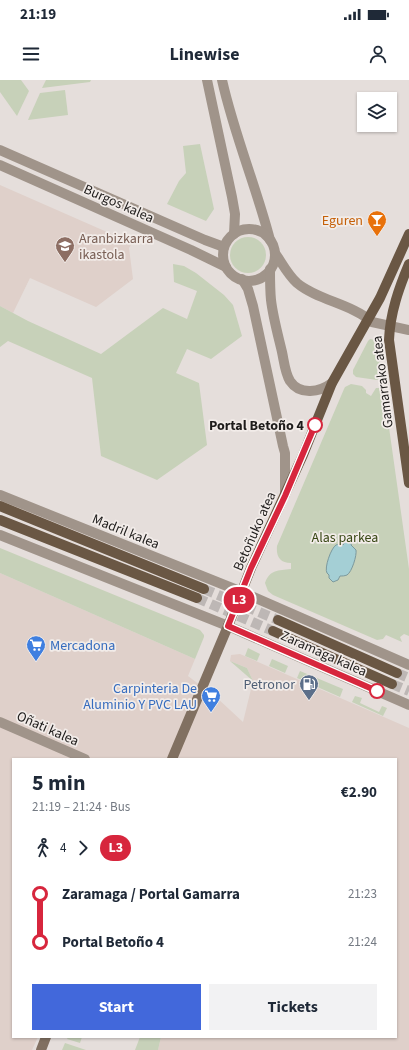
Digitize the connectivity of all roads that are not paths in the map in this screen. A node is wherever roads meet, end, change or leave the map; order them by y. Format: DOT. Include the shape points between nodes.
graph roads {
  1 [pos="207,80"];
  2 [pos="222,80"];
  3 [pos="0,150"];
  4 [pos="0,166"];
  5 [pos="234,234"];
  6 [pos="409,234"];
  7 [pos="270,240"];
  8 [pos="224,247"];
  9 [pos="275,253"];
  10 [pos="409,264"];
  11 [pos="226,267"];
  12 [pos="270,269"];
  13 [pos="242,279"];
  14 [pos="368,318"];
  15 [pos="390,325"];
  16 [pos="409,330"];
  17 [pos="332,384"];
  18 [pos="409,483"];
  19 [pos="0,495"];
  20 [pos="285,496"];
  21 [pos="0,506"];
  22 [pos="0,520"];
  23 [pos="0,535"];
  24 [pos="204,589"];
  25 [pos="242,592"];
  26 [pos="197,598"];
  27 [pos="278,620"];
  28 [pos="228,626"];
  29 [pos="273,631"];
  30 [pos="409,665"];
  31 [pos="397,673"];
  32 [pos="392,684"];
  33 [pos="409,705"];
  34 [pos="0,722"];
  35 [pos="83,758"];
  36 [pos="172,758"];
  37 [pos="46,1038"];
  38 [pos="41,1050"];
  1 -- 5 [label="street" via="232,196 235,214"];
  2 -- 7 [label="street"];
  3 -- 8 [label="street, Burgos kalea"];
  4 -- 11 [label="street, Burgos kalea"];
  5 -- 7 [label="street" via="241,230 257,230"];
  5 -- 8 [label="street"];
  6 -- 14 [label="main road, Betoñuko atea"];
  7 -- 9 [label="street"];
  8 -- 11 [label="street"];
  9 -- 12 [label="street"];
  9 -- 14 [label="street" via="298,283"];
  10 -- 15 [label="main road, Gamarrako atea" via="398,292"];
  11 -- 13 [label="street" via="233,275"];
  12 -- 13 [label="street" via="258,279"];
  12 -- 17 [label="street" via="271,300 290,382 303,391 325,388"];
  13 -- 20 [label="street" via="253,306 283,446"];
  14 -- 15 [label="street" via="372,322"];
  14 -- 17 [label="main road, Betoñuko atea"];
  15 -- 16 [label="street"];
  15 -- 18 [label="main road, Gamarrako atea" via="389,340"];
  17 -- 20 [label="main road, Betoñuko atea"];
  19 -- 25 [label="street, Madril kalea"];
  20 -- 25 [label="main road, Betoñuko atea"];
  21 -- 24 [label="main road, Madril kalea"];
  22 -- 26 [label="main road"];
  23 -- 28 [label="street"];
  25 -- 28 [label="main road, Betoñuko atea"];
  25 -- 30 [label="street, Zaramaga kalea"];
  27 -- 31 [label="main road, Zaramaga kalea"];
  28 -- 33 [label="street, Zaramaga kalea"];
  28 -- 36 [label="main road, Betoñuko atea"];
  29 -- 32 [label="main road, Zaramaga kalea"];
  34 -- 35 [label="street, Oñati kalea"];
  37 -- 38 [label="main road"];
}
